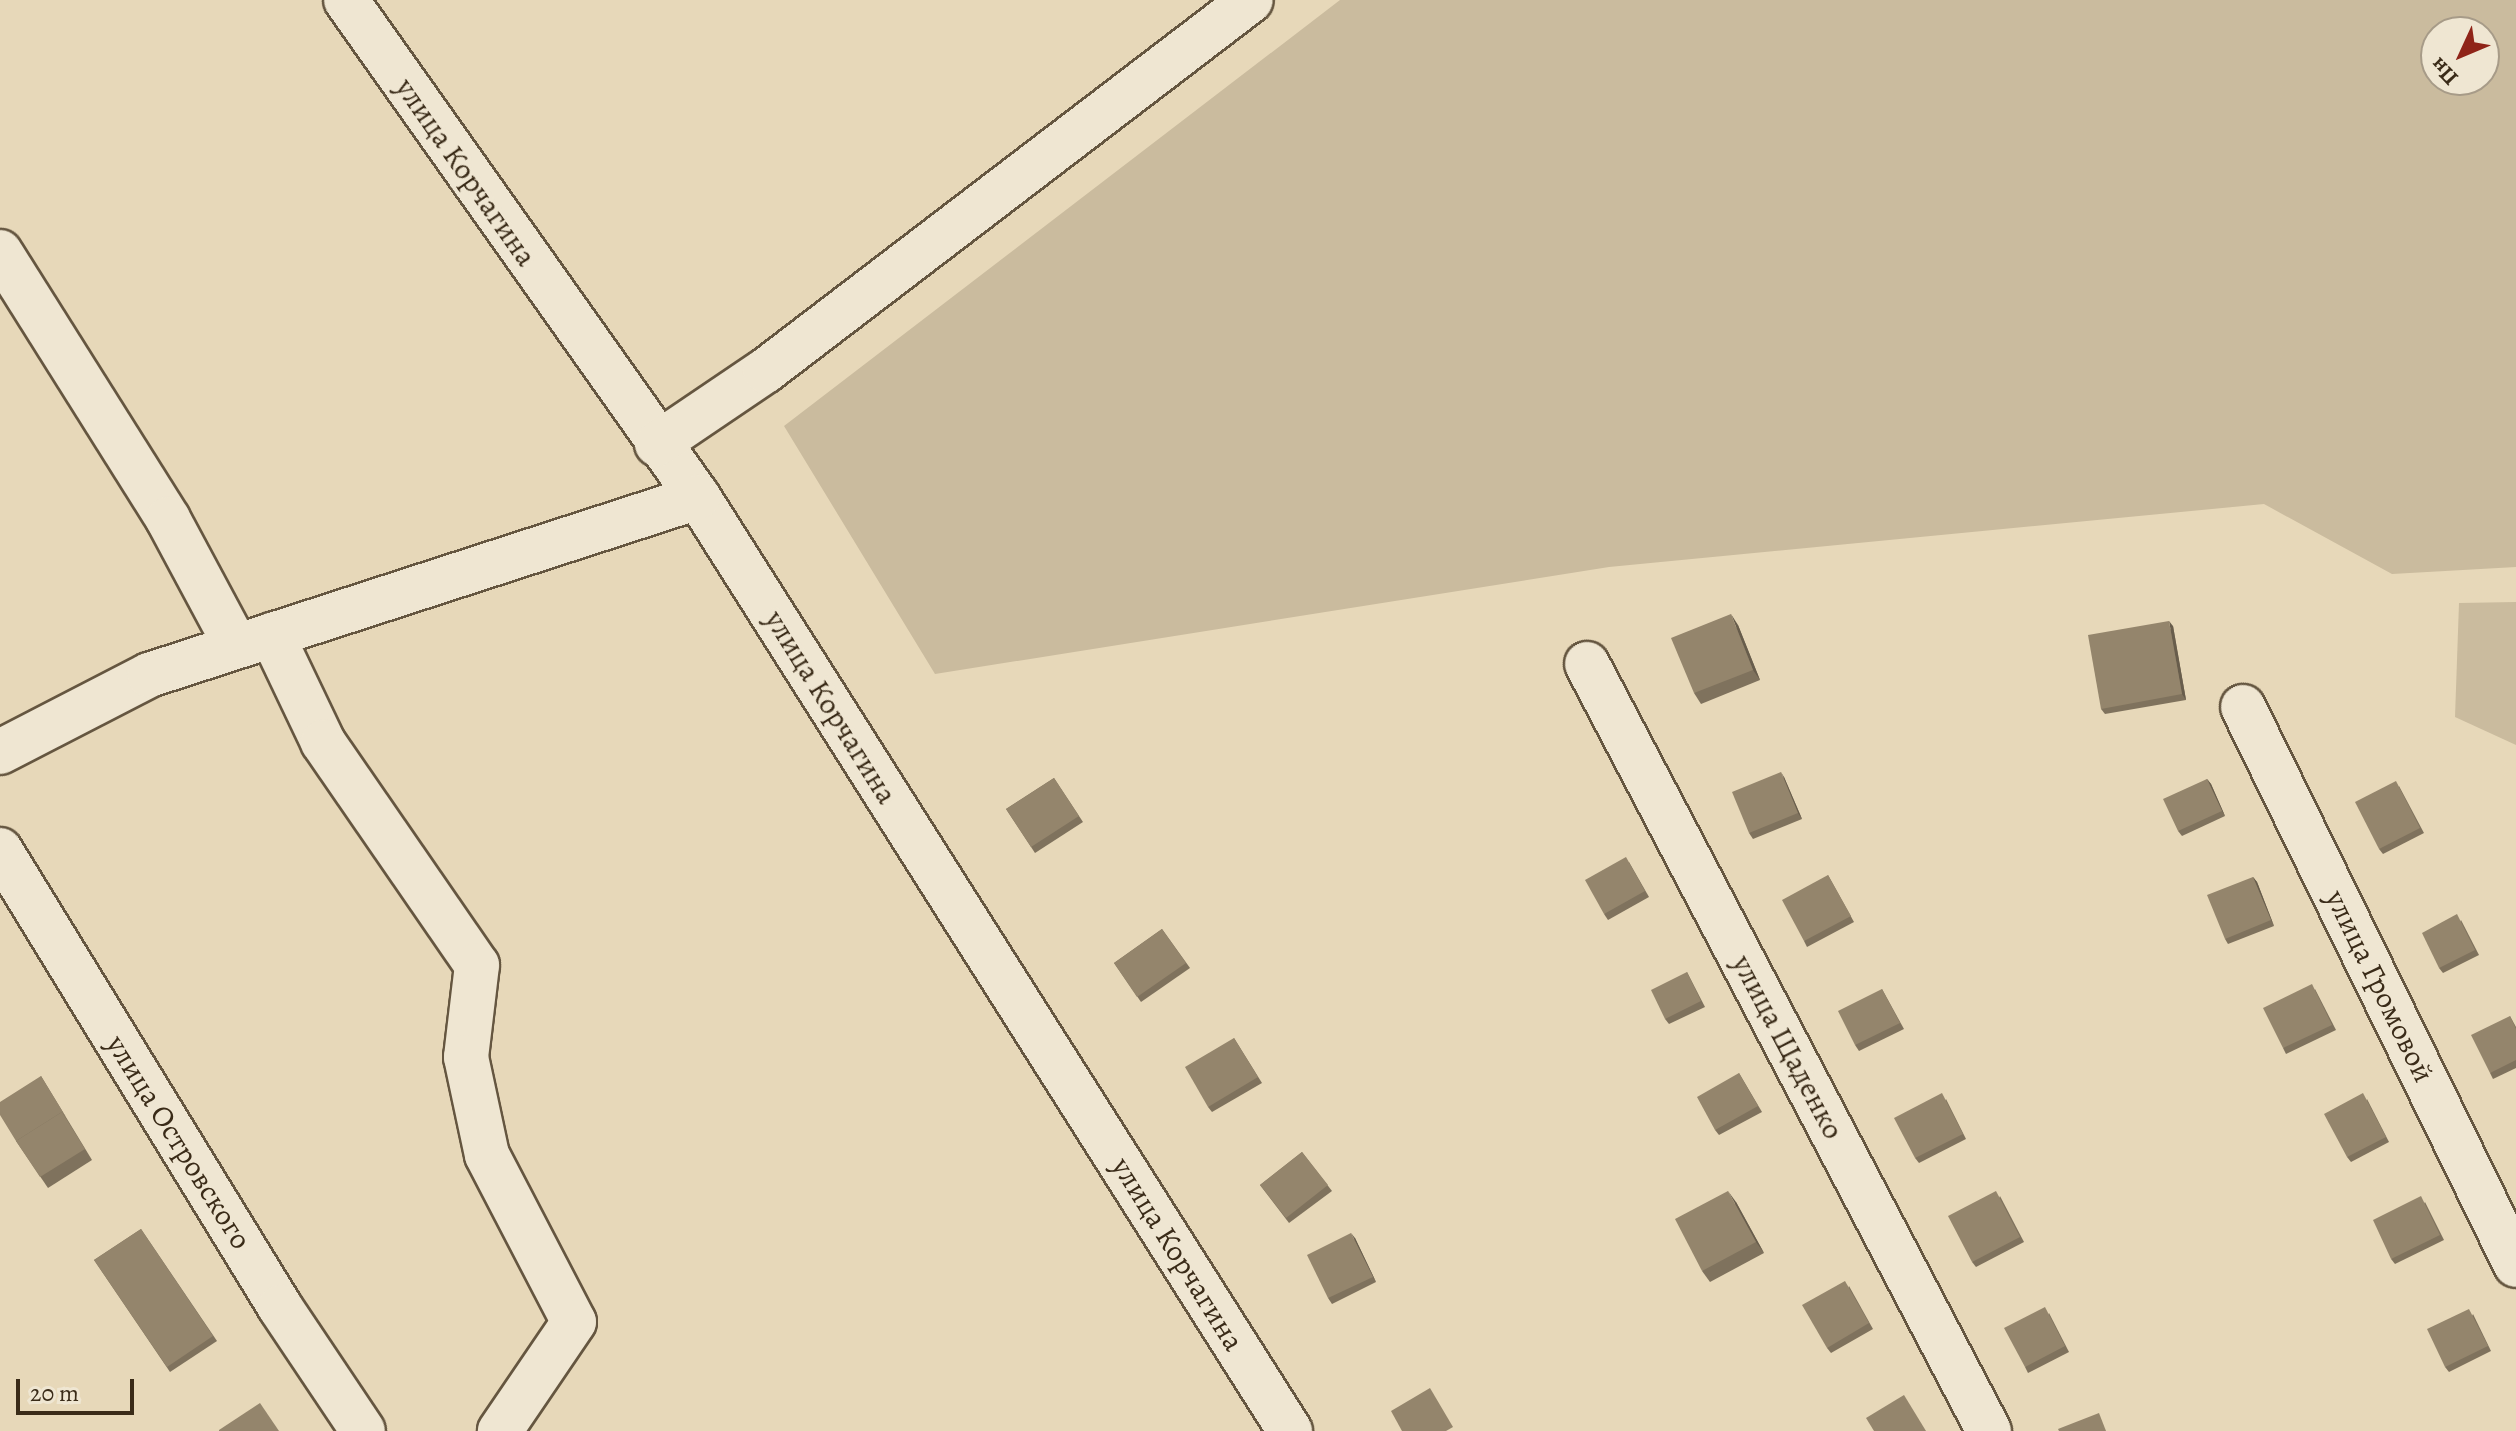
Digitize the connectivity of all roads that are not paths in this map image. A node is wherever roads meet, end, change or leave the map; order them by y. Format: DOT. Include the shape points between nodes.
graph roads {
  1 [pos="346,0"];
  2 [pos="1251,0"];
  3 [pos="0,252"];
  4 [pos="657,444"];
  5 [pos="698,497"];
  6 [pos="254,640"];
  7 [pos="1587,664"];
  8 [pos="2243,707"];
  9 [pos="0,752"];
  10 [pos="0,850"];
  11 [pos="2516,1265"];
  12 [pos="363,1431"];
  13 [pos="500,1431"];
  14 [pos="1290,1431"];
  15 [pos="1989,1431"];
  1 -- 4 [label="street, улица Корчагина"];
  2 -- 4 [label="street" via="765,371"];
  3 -- 6 [label="street" via="168,519"];
  4 -- 5 [label="street, улица Корчагина"];
  5 -- 6 [label="street"];
  5 -- 14 [label="street, улица Корчагина"];
  6 -- 9 [label="street" via="149,675"];
  6 -- 13 [label="street" via="477,965 466,1057 487,1155 574,1322"];
  7 -- 15 [label="street, улица Щаденко"];
  8 -- 11 [label="street, улица Громовой"];
  10 -- 12 [label="street, улица Островского" via="280,1307"];
}
